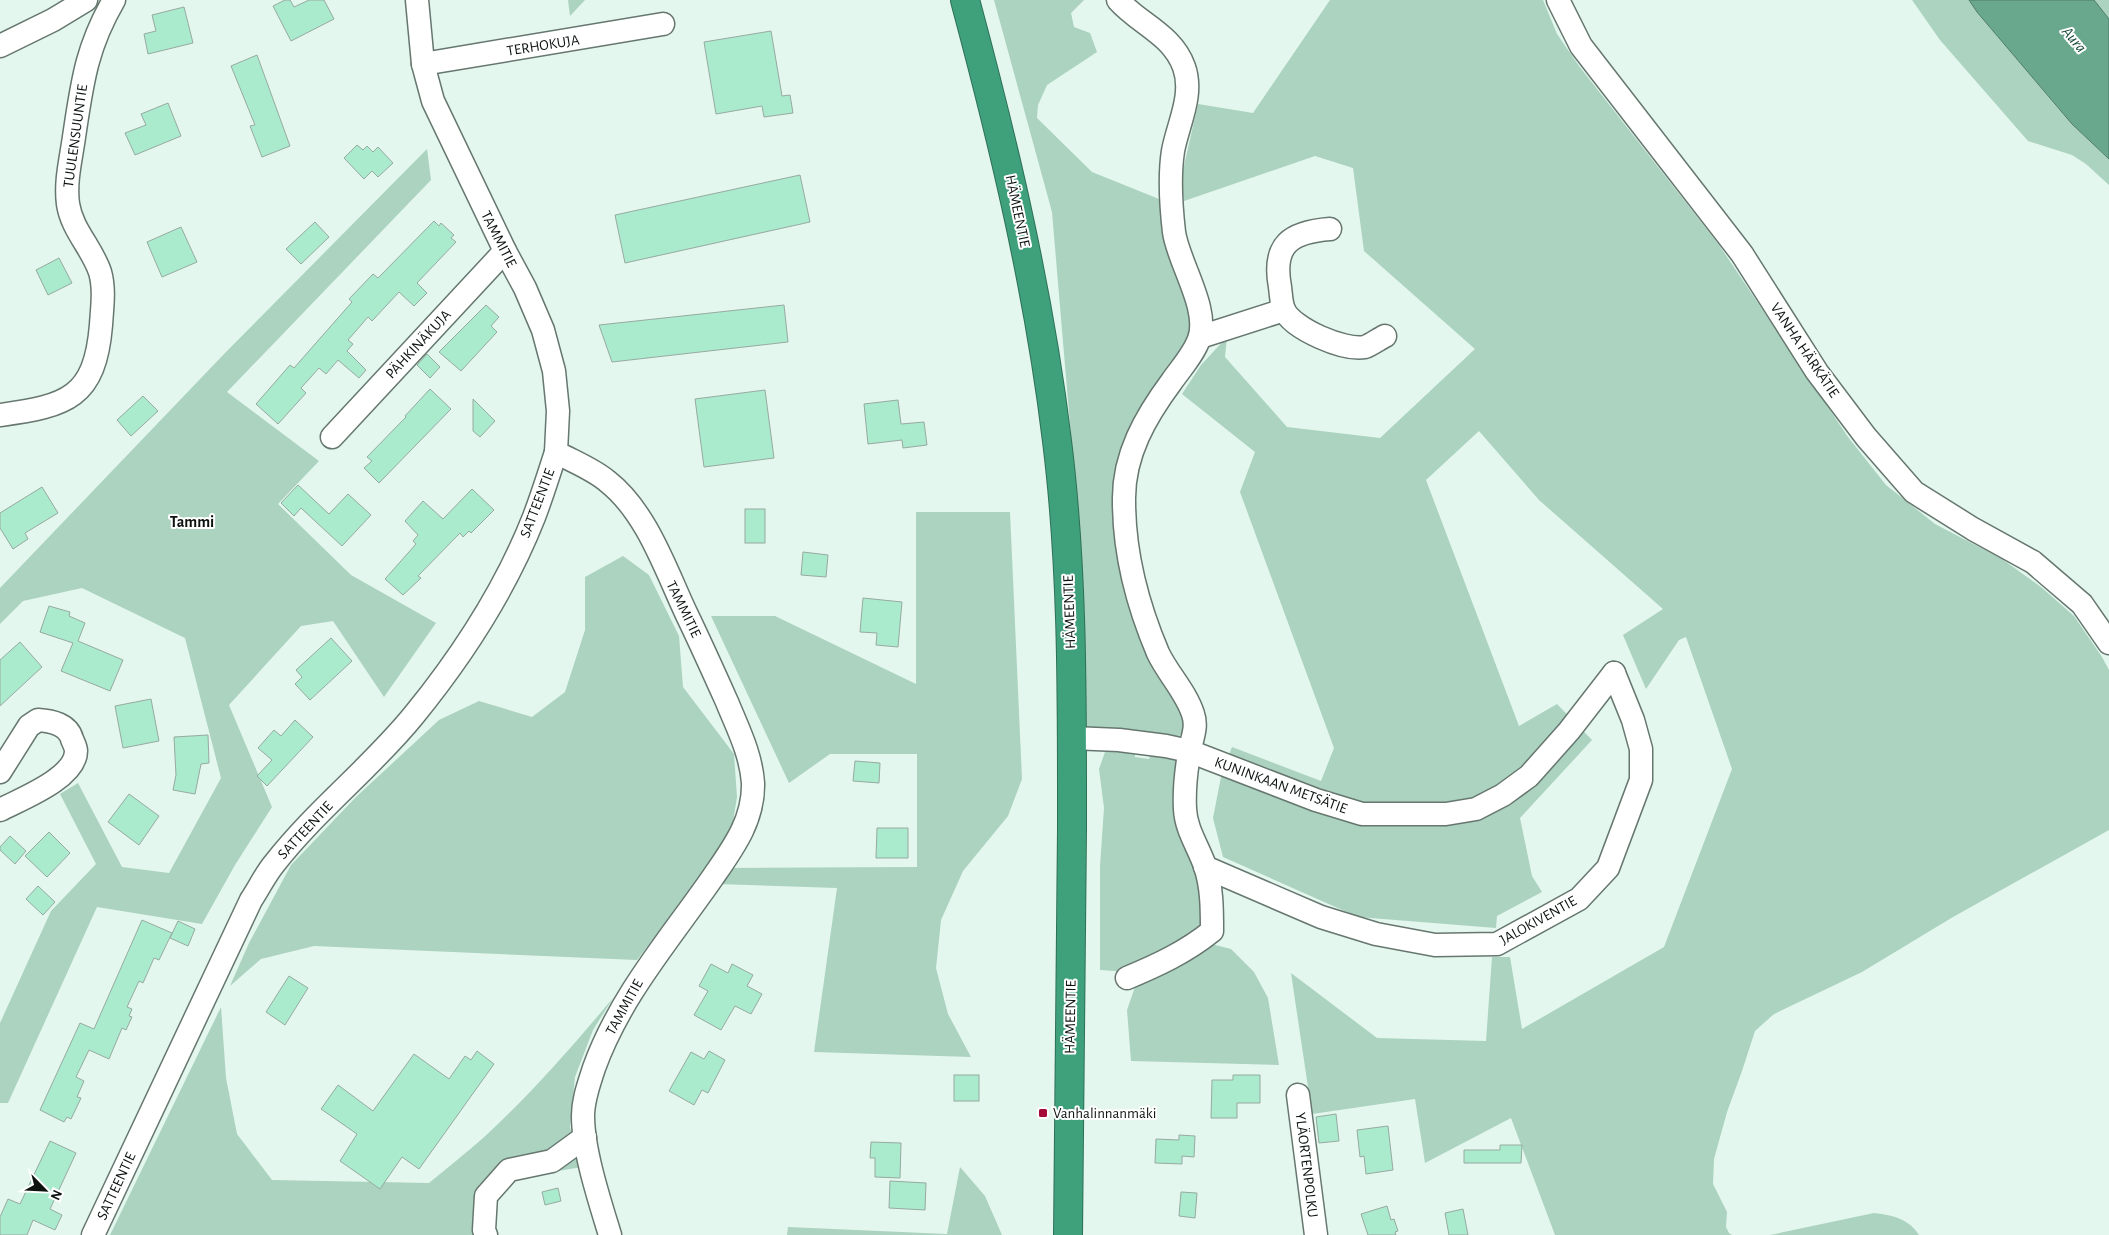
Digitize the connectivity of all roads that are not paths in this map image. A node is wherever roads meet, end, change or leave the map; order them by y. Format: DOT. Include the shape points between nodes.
graph roads {
  1 [pos="86,0"];
  2 [pos="114,0"];
  3 [pos="417,0"];
  4 [pos="965,0"];
  5 [pos="1118,0"];
  6 [pos="1558,0"];
  7 [pos="663,24"];
  8 [pos="0,46"];
  9 [pos="423,64"];
  10 [pos="1330,229"];
  11 [pos="504,251"];
  12 [pos="1284,310"];
  13 [pos="1385,336"];
  14 [pos="1200,337"];
  15 [pos="0,416"];
  16 [pos="332,437"];
  17 [pos="556,452"];
  18 [pos="2109,642"];
  19 [pos="1614,673"];
  20 [pos="1072,738"];
  21 [pos="1189,751"];
  22 [pos="0,772"];
  23 [pos="0,810"];
  24 [pos="1205,867"];
  25 [pos="1128,978"];
  26 [pos="1298,1095"];
  27 [pos="585,1137"];
  28 [pos="93,1235"];
  29 [pos="486,1235"];
  30 [pos="610,1235"];
  31 [pos="1068,1235"];
  32 [pos="1316,1235"];
  1 -- 8 [label="street"];
  2 -- 15 [label="street, TUULENSUUNTIE" via="92,44 84,72 67,186 74,227 90,250 100,273 103,297 99,351 78,392 55,405"];
  3 -- 9 [label="street, TAMMITIE"];
  4 -- 20 [label="highway, HÄMEENTIE" via="1008,166 1043,336 1065,514"];
  5 -- 14 [label="street" via="1165,38 1184,68 1188,86 1173,152 1172,200 1175,235 1200,313"];
  6 -- 18 [label="street, VANHA HÄRKÄTIE" via="1582,46 1742,254 1816,372 1866,437 1914,492 2034,562 2082,604"];
  7 -- 9 [label="street, TERHOKUJA"];
  9 -- 11 [label="street, TAMMITIE" via="433,101"];
  10 -- 12 [label="street" via="1308,231 1293,237 1280,252 1278,275"];
  11 -- 16 [label="street, PÄHKINÄKUJA"];
  11 -- 17 [label="street, TAMMITIE" via="543,330 554,371 558,412"];
  12 -- 13 [label="street" via="1315,336 1352,348 1366,347"];
  12 -- 14 [label="street"];
  14 -- 21 [label="street" via="1146,419 1136,440 1126,474 1124,500 1132,573 1144,614 1158,653 1194,715 1195,730"];
  17 -- 27 [label="street, TAMMITIE" via="607,480 638,513 749,753 753,784 750,814 736,844 654,956 623,1005 600,1053 586,1092"];
  17 -- 28 [label="street, SATTEENTIE" via="534,518 475,630 414,716 272,866 252,900"];
  19 -- 21 [label="street, KUNINKAAN METSÄTIE" via="1529,776 1476,809 1446,814 1362,814 1316,800"];
  19 -- 24 [label="street, JALOKIVENTIE" via="1641,749 1641,780 1608,868 1579,899 1497,944 1435,945 1376,934 1320,917"];
  20 -- 21 [label="street, KUNINKAAN METSÄTIE" via="1119,740"];
  20 -- 31 [label="highway, HÄMEENTIE"];
  21 -- 24 [label="street" via="1185,811"];
  22 -- 23 [label="street" via="29,726 38,720 53,722 71,736 76,751 70,766 59,779"];
  24 -- 25 [label="street" via="1212,906 1212,931 1163,964"];
  26 -- 32 [label="street, YLÄORTENPOLKU"];
  27 -- 29 [label="street" via="552,1161 509,1170 486,1196"];
  27 -- 30 [label="street, TAMMITIE"];
}
